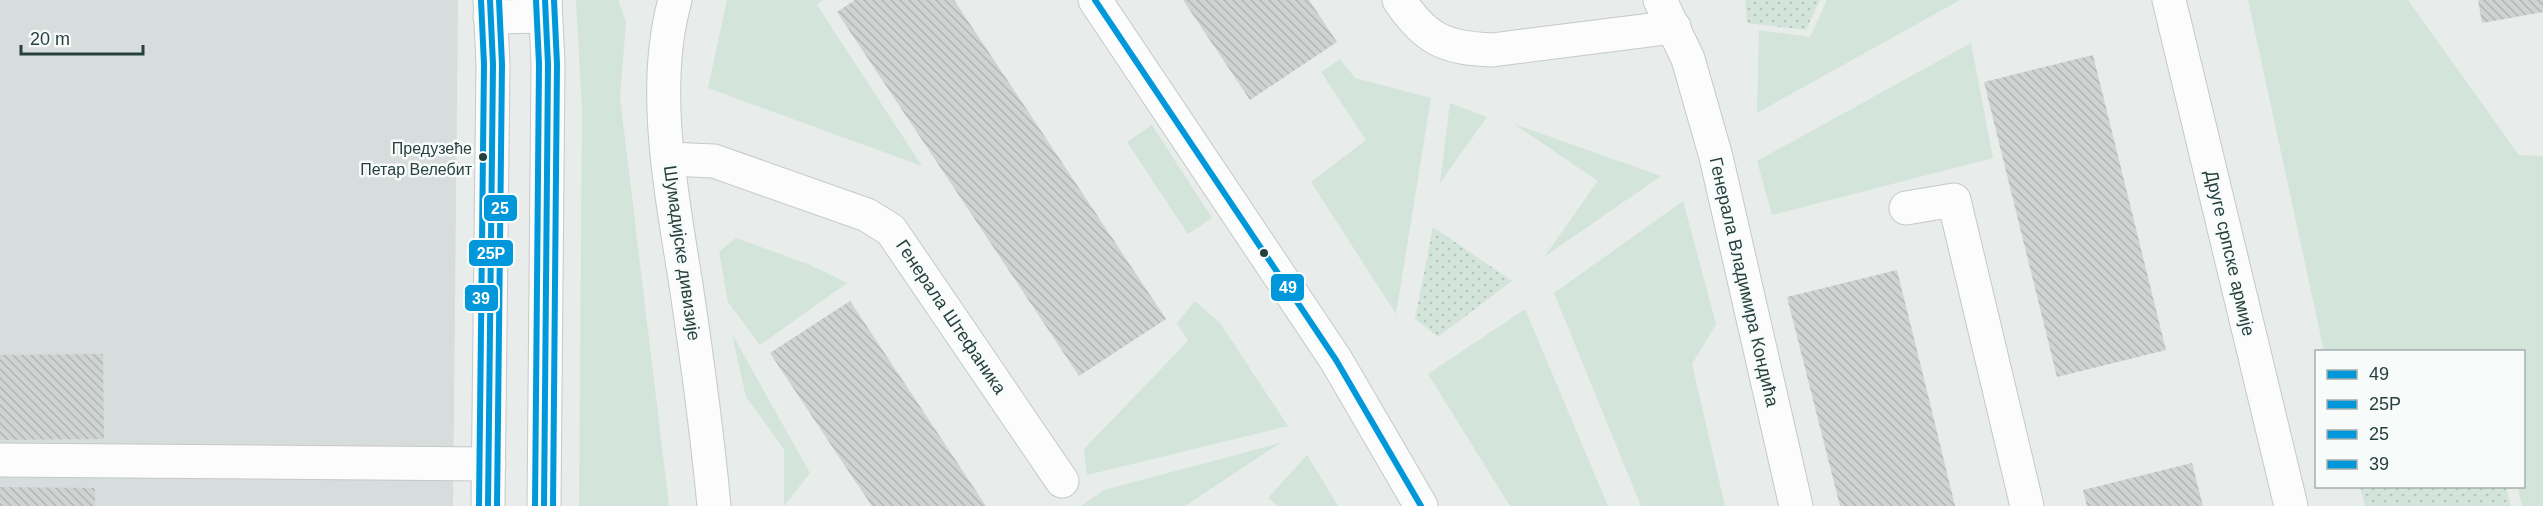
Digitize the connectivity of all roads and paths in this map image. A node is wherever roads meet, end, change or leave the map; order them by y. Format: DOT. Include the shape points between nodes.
graph roads {
  1 [pos="675,0"];
  2 [pos="1095,0"];
  3 [pos="1399,0"];
  4 [pos="2169,0"];
  5 [pos="490,8"];
  6 [pos="545,8"];
  7 [pos="1667,14"];
  8 [pos="668,159"];
  9 [pos="1906,208"];
  10 [pos="0,460"];
  11 [pos="489,464"];
  12 [pos="1062,481"];
  13 [pos="488,506"];
  14 [pos="544,506"];
  15 [pos="714,506"];
  16 [pos="1421,506"];
  17 [pos="1796,506"];
  18 [pos="2027,506"];
  19 [pos="2291,506"];
  1 -- 8 [label="street, Шумадијске дивизије" via="667,52"];
  2 -- 16 [label="street" via="1336,360"];
  3 -- 7 [label="street, Генерала Владимира Кондића" via="1436,40 1467,49 1514,48"];
  4 -- 19 [label="street, Друге српске армије"];
  5 -- 6 [label="street"];
  5 -- 11 [label="street" via="493,76"];
  6 -- 14 [label="street" via="548,76"];
  7 -- 17 [label="street, Генерала Владимира Кондића" via="1688,58 1716,157"];
  8 -- 12 [label="street, Генерала Штефаника" via="714,161 867,215 891,230"];
  8 -- 15 [label="street, Шумадијске дивизије" via="705,410"];
  9 -- 18 [label="street" via="1954,200"];
  10 -- 11 [label="street"];
  11 -- 13 [label="street"];
}
